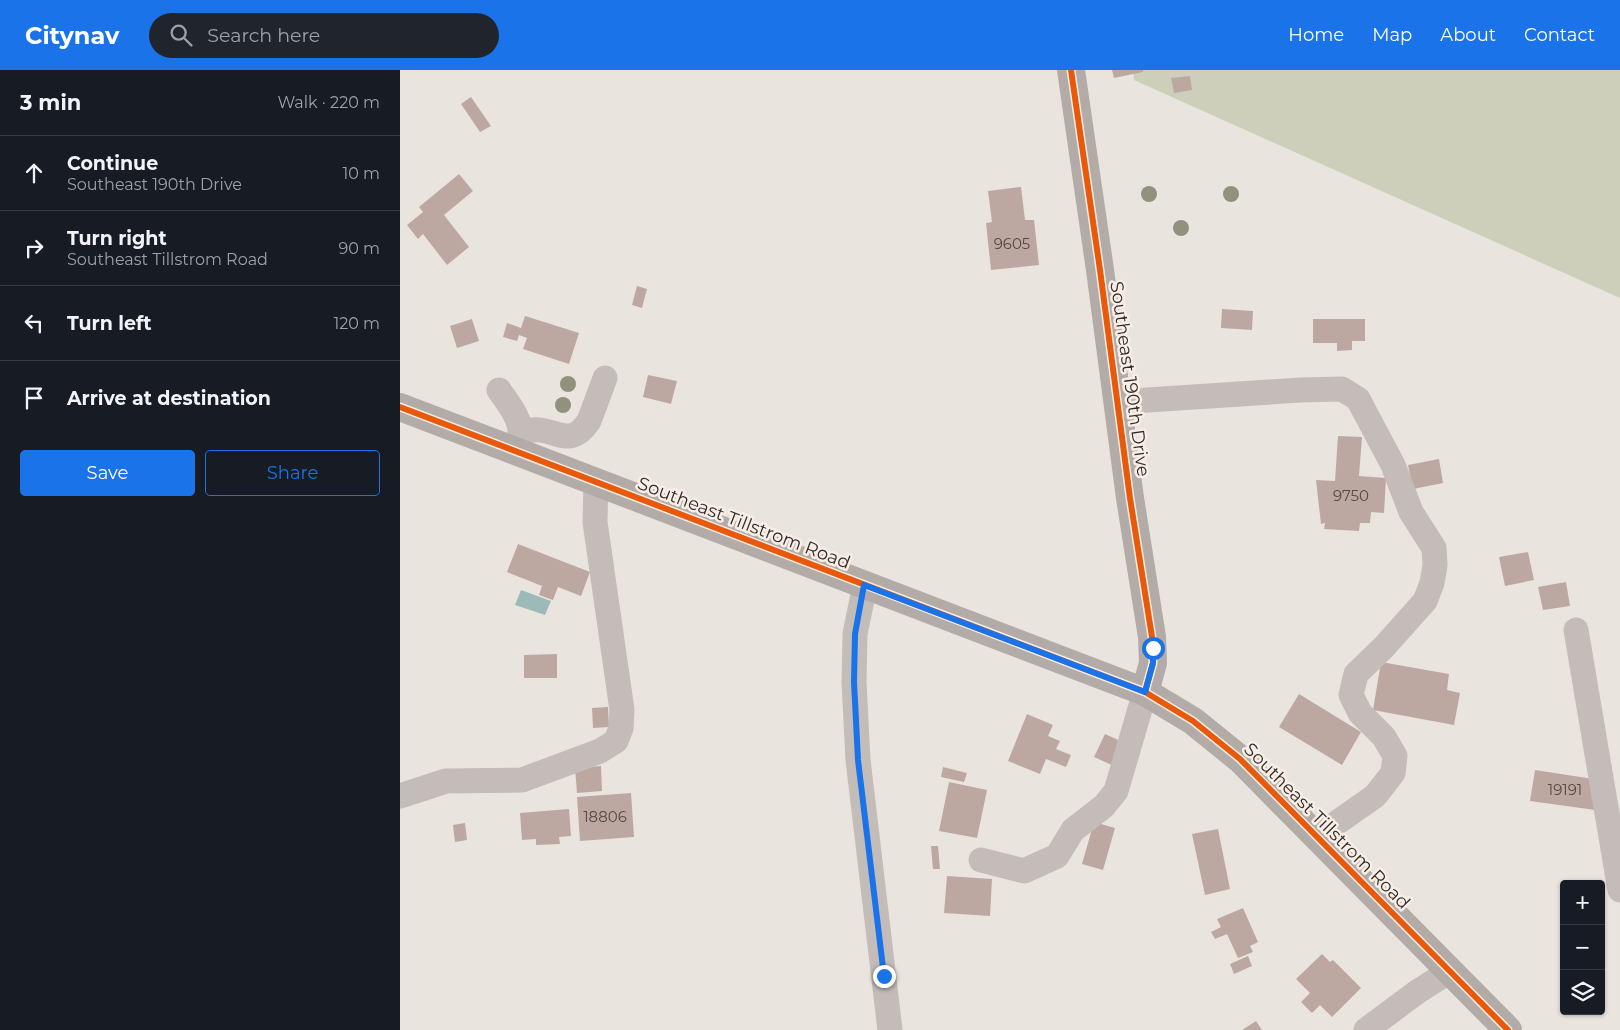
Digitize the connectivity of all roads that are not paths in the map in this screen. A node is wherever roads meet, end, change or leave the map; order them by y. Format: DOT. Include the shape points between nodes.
graph roads {
  1 [pos="1071,70"];
  2 [pos="605,378"];
  3 [pos="499,390"];
  4 [pos="1117,402"];
  5 [pos="400,407"];
  6 [pos="517,441"];
  7 [pos="596,482"];
  8 [pos="864,585"];
  9 [pos="1576,630"];
  10 [pos="1145,692"];
  11 [pos="400,796"];
  12 [pos="1318,836"];
  13 [pos="981,860"];
  14 [pos="1620,890"];
  15 [pos="1450,971"];
  16 [pos="890,1030"];
  17 [pos="1366,1030"];
  18 [pos="1508,1030"];
  1 -- 4 [label="main road, Southeast 190th Drive"];
  2 -- 6 [label="lane" via="589,421 574,435 567,437 537,430"];
  3 -- 6 [label="lane" via="517,420"];
  4 -- 10 [label="main road, Southeast 190th Drive" via="1153,642 1153,663"];
  4 -- 12 [label="lane" via="1342,390 1358,399 1393,465 1410,512 1434,548 1432,583 1425,601 1356,674 1351,695 1360,713 1384,737 1395,756 1393,773 1375,796"];
  5 -- 6 [label="main road, Southeast Tillstrom Road"];
  6 -- 7 [label="main road, Southeast Tillstrom Road"];
  7 -- 8 [label="main road, Southeast Tillstrom Road"];
  7 -- 11 [label="lane" via="595,522 622,710 616,741 600,751 522,780 446,781"];
  8 -- 10 [label="main road, Southeast Tillstrom Road"];
  8 -- 16 [label="lane" via="855,634 858,760"];
  9 -- 14 [label="lane"];
  10 -- 12 [label="main road, Southeast Tillstrom Road" via="1193,721 1240,759"];
  10 -- 13 [label="lane" via="1116,791 1104,806 1073,830 1057,856 1024,871"];
  12 -- 15 [label="main road, Southeast Tillstrom Road"];
  15 -- 17 [label="lane"];
  15 -- 18 [label="main road, Southeast Tillstrom Road"];
}
